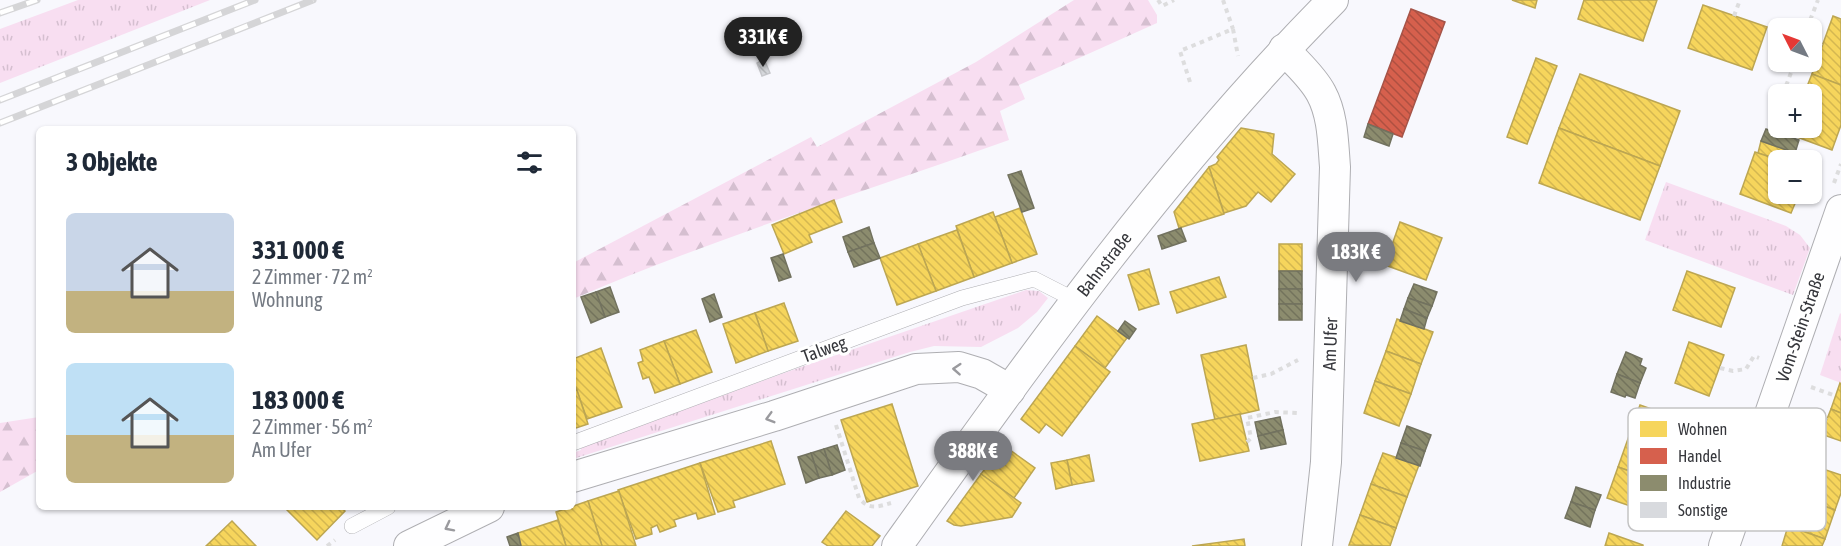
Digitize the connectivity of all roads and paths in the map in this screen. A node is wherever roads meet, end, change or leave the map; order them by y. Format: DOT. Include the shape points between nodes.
graph roads {
  1 [pos="1158,0"];
  2 [pos="1174,0"];
  3 [pos="1223,0"];
  4 [pos="1333,0"];
  5 [pos="1740,0"];
  6 [pos="1818,0"];
  7 [pos="1734,16"];
  8 [pos="1812,18"];
  9 [pos="1233,29"];
  10 [pos="1284,49"];
  11 [pos="1240,65"];
  12 [pos="1190,82"];
  13 [pos="1841,210"];
  14 [pos="1075,300"];
  15 [pos="1300,359"];
  16 [pos="1253,378"];
  17 [pos="1809,386"];
  18 [pos="1010,390"];
  19 [pos="1836,396"];
  20 [pos="828,399"];
  21 [pos="1772,408"];
  22 [pos="1299,413"];
  23 [pos="576,441"];
  24 [pos="1247,442"];
  25 [pos="576,476"];
  26 [pos="859,498"];
  27 [pos="382,510"];
  28 [pos="483,510"];
  29 [pos="352,526"];
  30 [pos="1729,531"];
  31 [pos="409,546"];
  32 [pos="897,546"];
  33 [pos="1317,546"];
  34 [pos="1724,546"];
  1 -- 2 [label="path" via="1162,6"];
  3 -- 9 [label="path"];
  4 -- 10 [label="street, Bahnstraße"];
  5 -- 7 [label="path"];
  6 -- 8 [label="path"];
  9 -- 11 [label="path"];
  9 -- 12 [label="path" via="1180,51"];
  10 -- 14 [label="street, Bahnstraße" via="1160,192"];
  10 -- 33 [label="street, Am Ufer" via="1321,93 1330,118 1335,167 1326,450"];
  13 -- 21 [label="street, Vom-Stein-Straße"];
  14 -- 18 [label="street, Bahnstraße"];
  14 -- 23 [label="lane, Talweg" via="1034,279 998,287"];
  15 -- 16 [label="path" via="1271,374"];
  17 -- 19 [label="path"];
  18 -- 20 [label="street, one-way" via="982,374 959,368 916,369"];
  18 -- 32 [label="street, Bahnstraße"];
  20 -- 25 [label="street, one-way"];
  20 -- 26 [label="path"];
  22 -- 24 [label="path" via="1275,412 1247,418 1251,438"];
  27 -- 29 [label="lane"];
  28 -- 31 [label="street, one-way"];
  30 -- 34 [label="street, Vom-Stein-Straße"];
}
